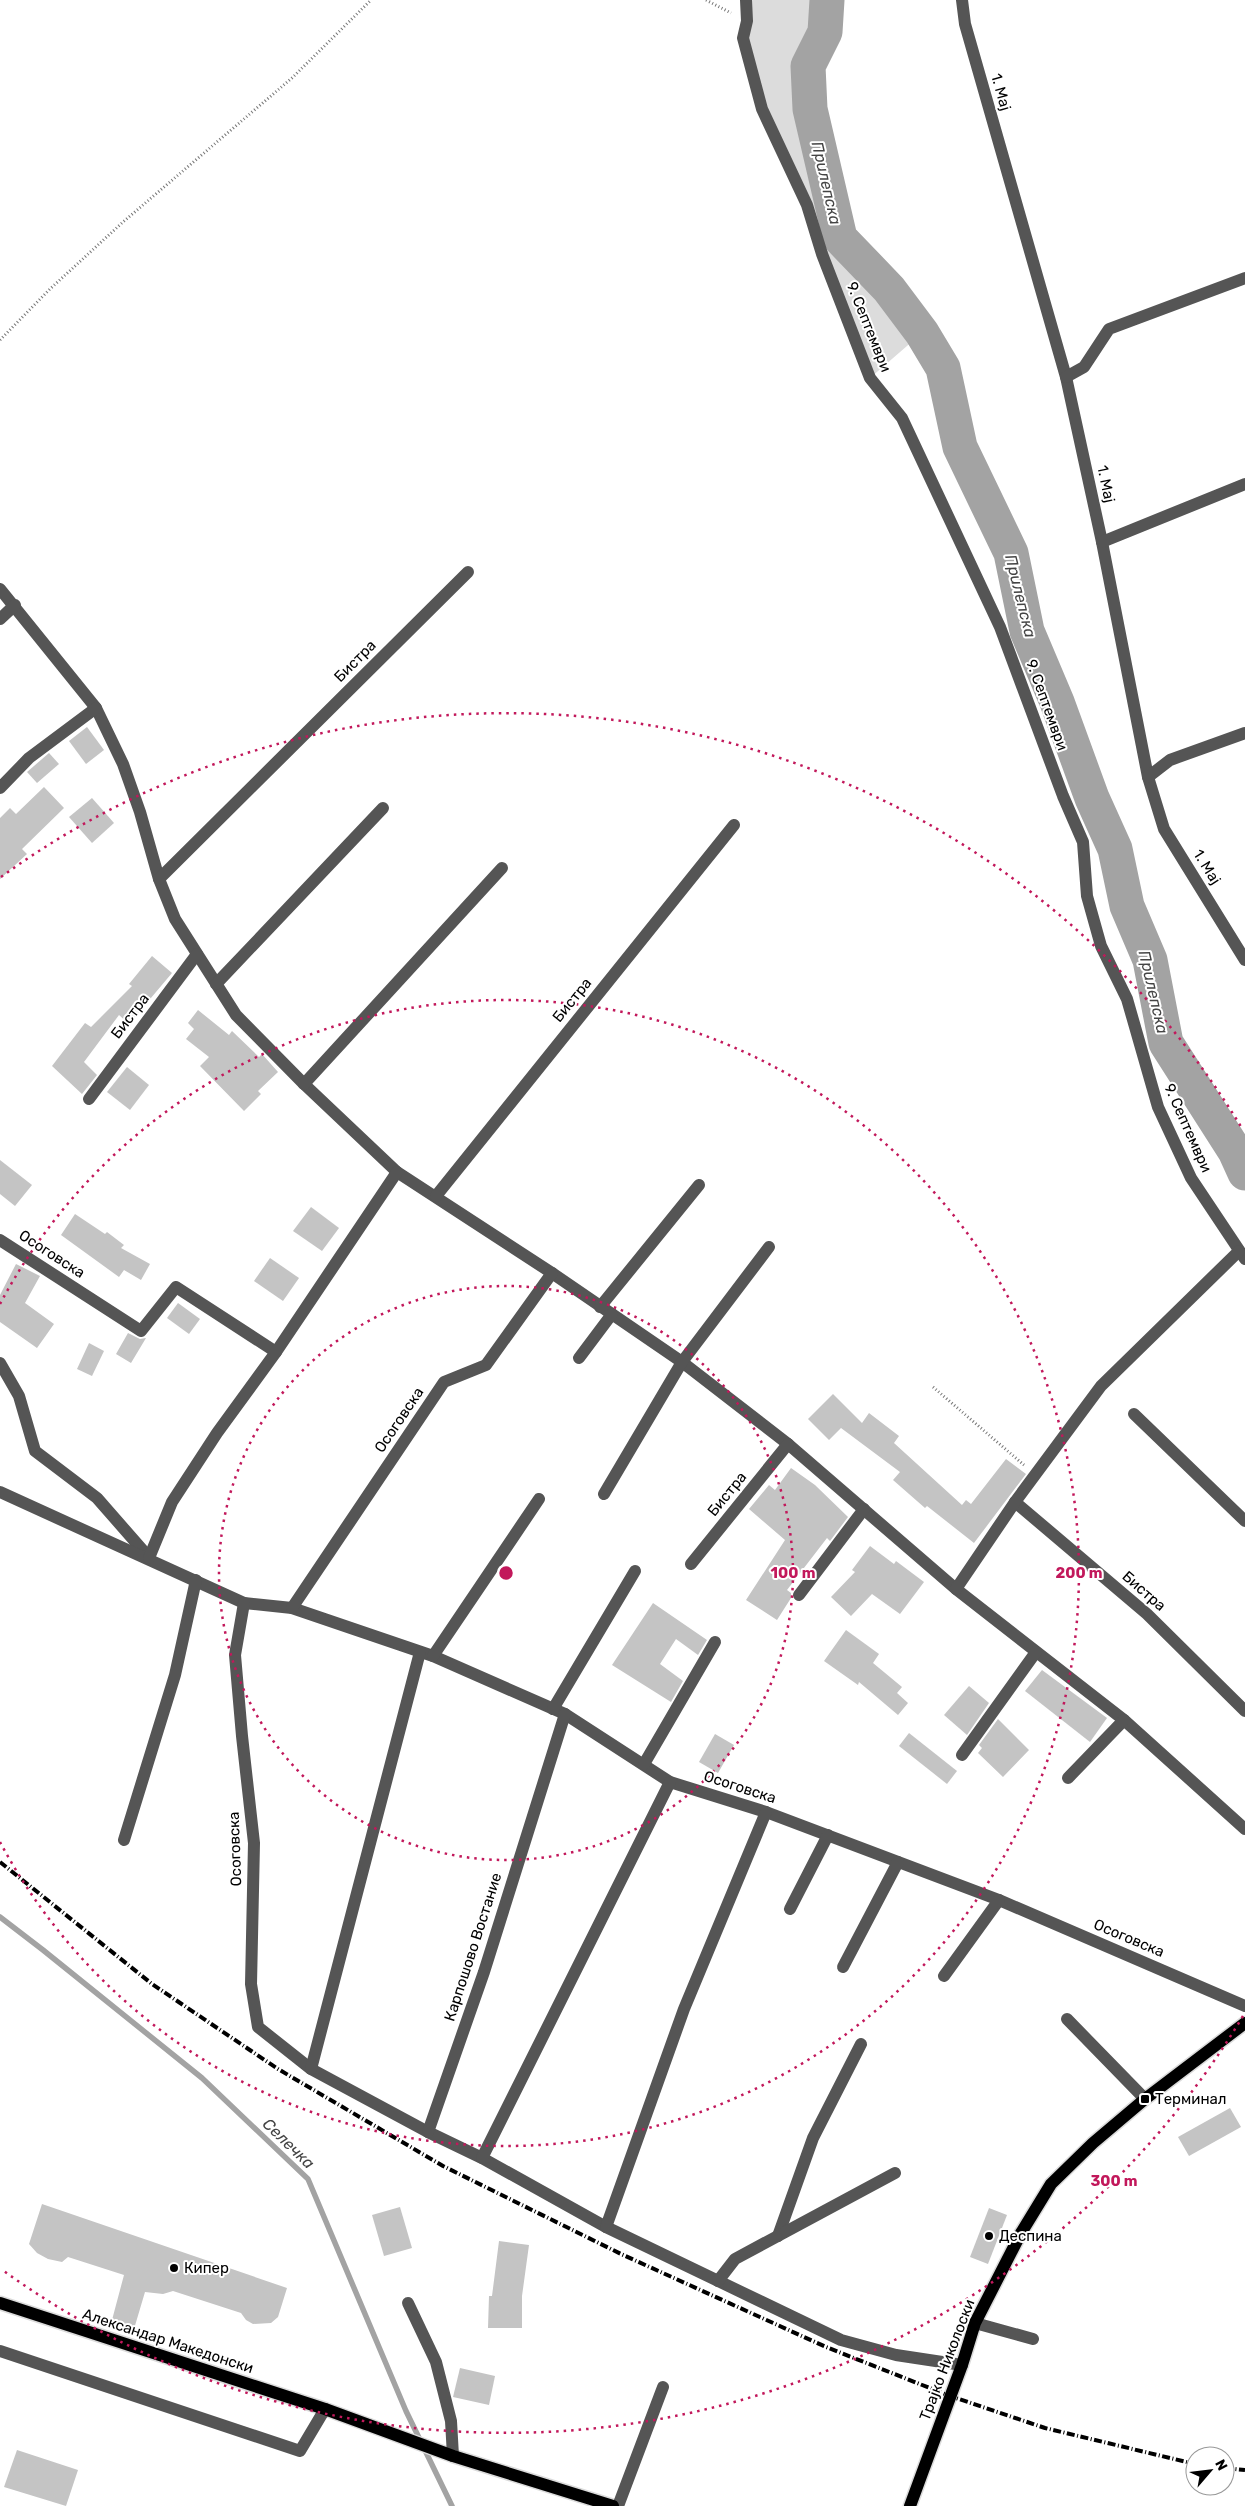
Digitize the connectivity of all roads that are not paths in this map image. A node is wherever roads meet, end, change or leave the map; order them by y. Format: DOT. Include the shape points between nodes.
graph roads {
  1 [pos="746,0"];
  2 [pos="962,0"];
  3 [pos="1245,278"];
  4 [pos="1066,377"];
  5 [pos="1245,484"];
  6 [pos="1102,542"];
  7 [pos="468,572"];
  8 [pos="0,589"];
  9 [pos="15,605"];
  10 [pos="0,619"];
  11 [pos="96,708"];
  12 [pos="1245,733"];
  13 [pos="1148,777"];
  14 [pos="0,788"];
  15 [pos="383,808"];
  16 [pos="734,825"];
  17 [pos="502,868"];
  18 [pos="159,879"];
  19 [pos="197,954"];
  20 [pos="1245,960"];
  21 [pos="216,984"];
  22 [pos="304,1084"];
  23 [pos="89,1098"];
  24 [pos="397,1172"];
  25 [pos="699,1184"];
  26 [pos="436,1196"];
  27 [pos="0,1240"];
  28 [pos="769,1247"];
  29 [pos="1242,1255"];
  30 [pos="552,1273"];
  31 [pos="600,1307"];
  32 [pos="612,1314"];
  33 [pos="276,1352"];
  34 [pos="579,1358"];
  35 [pos="682,1362"];
  36 [pos="0,1363"];
  37 [pos="1134,1414"];
  38 [pos="788,1444"];
  39 [pos="0,1492"];
  40 [pos="604,1494"];
  41 [pos="539,1498"];
  42 [pos="1015,1502"];
  43 [pos="864,1509"];
  44 [pos="1245,1522"];
  45 [pos="149,1558"];
  46 [pos="690,1564"];
  47 [pos="634,1570"];
  48 [pos="196,1580"];
  49 [pos="956,1589"];
  50 [pos="799,1595"];
  51 [pos="244,1603"];
  52 [pos="292,1608"];
  53 [pos="715,1642"];
  54 [pos="420,1652"];
  55 [pos="1036,1652"];
  56 [pos="433,1656"];
  57 [pos="553,1709"];
  58 [pos="1245,1711"];
  59 [pos="565,1714"];
  60 [pos="1124,1720"];
  61 [pos="962,1755"];
  62 [pos="644,1764"];
  63 [pos="1068,1778"];
  64 [pos="670,1782"];
  65 [pos="766,1812"];
  66 [pos="1245,1829"];
  67 [pos="828,1836"];
  68 [pos="124,1840"];
  69 [pos="898,1862"];
  70 [pos="999,1900"];
  71 [pos="790,1910"];
  72 [pos="843,1967"];
  73 [pos="944,1976"];
  74 [pos="1245,2006"];
  75 [pos="1067,2019"];
  76 [pos="1245,2023"];
  77 [pos="860,2044"];
  78 [pos="311,2069"];
  79 [pos="1145,2099"];
  80 [pos="428,2132"];
  81 [pos="482,2158"];
  82 [pos="895,2173"];
  83 [pos="606,2227"];
  84 [pos="778,2236"];
  85 [pos="718,2281"];
  86 [pos="0,2303"];
  87 [pos="408,2303"];
  88 [pos="975,2323"];
  89 [pos="1033,2339"];
  90 [pos="0,2351"];
  91 [pos="962,2365"];
  92 [pos="663,2387"];
  93 [pos="325,2409"];
  94 [pos="453,2456"];
  95 [pos="614,2506"];
  96 [pos="618,2506"];
  97 [pos="910,2506"];
  1 -- 29 [label="street, 9. Септември" via="747,21 743,38 762,109 807,204 822,254 870,378 902,418 1000,627 1062,796 1083,842 1087,896 1101,946 1127,999 1158,1108 1191,1178"];
  2 -- 4 [label="street, 1. Мај" via="965,24"];
  3 -- 4 [label="street" via="1109,329 1084,367"];
  4 -- 6 [label="street, 1. Мај"];
  5 -- 6 [label="street"];
  6 -- 13 [label="street, 1. Мај"];
  7 -- 18 [label="street, Бистра"];
  8 -- 9 [label="street"];
  9 -- 10 [label="street"];
  9 -- 11 [label="street"];
  11 -- 14 [label="street" via="29,758"];
  11 -- 18 [label="street" via="123,764"];
  12 -- 13 [label="street" via="1170,760"];
  13 -- 20 [label="street, 1. Мај" via="1164,829"];
  15 -- 21 [label="street"];
  16 -- 26 [label="street, Бистра"];
  17 -- 22 [label="street"];
  18 -- 19 [label="street" via="175,919"];
  19 -- 21 [label="street"];
  19 -- 23 [label="street, Бистра"];
  21 -- 22 [label="street" via="236,1015"];
  22 -- 24 [label="street"];
  24 -- 26 [label="street"];
  24 -- 33 [label="street"];
  25 -- 31 [label="street"];
  26 -- 30 [label="street"];
  27 -- 33 [label="street, Осоговска" via="141,1331 176,1287"];
  28 -- 35 [label="street"];
  29 -- 42 [label="street" via="1101,1386"];
  30 -- 31 [label="street"];
  30 -- 52 [label="street, Осоговска" via="486,1365 444,1382"];
  31 -- 32 [label="street"];
  32 -- 34 [label="street"];
  32 -- 35 [label="street"];
  33 -- 45 [label="street" via="172,1502"];
  35 -- 38 [label="street"];
  35 -- 40 [label="street"];
  36 -- 45 [label="street, Осоговска" via="19,1396 34,1451 97,1498"];
  37 -- 44 [label="street"];
  38 -- 43 [label="street"];
  38 -- 46 [label="street, Бистра"];
  39 -- 45 [label="street, Осоговска"];
  41 -- 56 [label="street"];
  42 -- 49 [label="street"];
  42 -- 58 [label="street, Бистра" via="1147,1614"];
  43 -- 49 [label="street"];
  43 -- 50 [label="street"];
  45 -- 48 [label="street, Осоговска"];
  47 -- 57 [label="street"];
  48 -- 51 [label="street, Осоговска"];
  48 -- 68 [label="street" via="175,1676"];
  49 -- 55 [label="street"];
  51 -- 52 [label="street, Осоговска"];
  51 -- 78 [label="street, Осоговска" via="235,1654 254,1844 251,1984 258,2027"];
  52 -- 54 [label="street, Осоговска"];
  53 -- 62 [label="street"];
  54 -- 56 [label="street, Осоговска"];
  54 -- 78 [label="street"];
  55 -- 60 [label="street"];
  55 -- 61 [label="street"];
  56 -- 57 [label="street, Осоговска"];
  57 -- 59 [label="street, Осоговска"];
  59 -- 62 [label="street, Осоговска"];
  59 -- 80 [label="street, Карпошово Востание" via="484,1972"];
  60 -- 63 [label="street"];
  60 -- 66 [label="street"];
  62 -- 64 [label="street, Осоговска"];
  64 -- 65 [label="street, Осоговска"];
  64 -- 81 [label="street"];
  65 -- 67 [label="street, Осоговска"];
  65 -- 83 [label="street" via="684,2009"];
  67 -- 69 [label="street, Осоговска"];
  67 -- 71 [label="street"];
  69 -- 70 [label="street, Осоговска"];
  69 -- 72 [label="street"];
  70 -- 73 [label="street"];
  70 -- 74 [label="street, Осоговска"];
  75 -- 79 [label="street"];
  76 -- 79 [label="main road, Трајко Николоски"];
  77 -- 84 [label="street" via="813,2138"];
  78 -- 80 [label="street, Осоговска"];
  79 -- 88 [label="main road, Трајко Николоски" via="1092,2143 1051,2184 1021,2233"];
  80 -- 81 [label="street"];
  81 -- 83 [label="street"];
  82 -- 84 [label="street"];
  83 -- 85 [label="street"];
  84 -- 85 [label="street" via="735,2259"];
  85 -- 91 [label="street" via="841,2340 896,2355"];
  86 -- 93 [label="main road, Александар Македонски"];
  87 -- 94 [label="street" via="436,2362 451,2422"];
  88 -- 89 [label="street"];
  88 -- 91 [label="main road, Трајко Николоски"];
  90 -- 93 [label="street" via="300,2451"];
  91 -- 97 [label="main road, Трајко Николоски"];
  92 -- 96 [label="street"];
  93 -- 94 [label="main road, Александар Македонски"];
  94 -- 95 [label="main road"];
}
